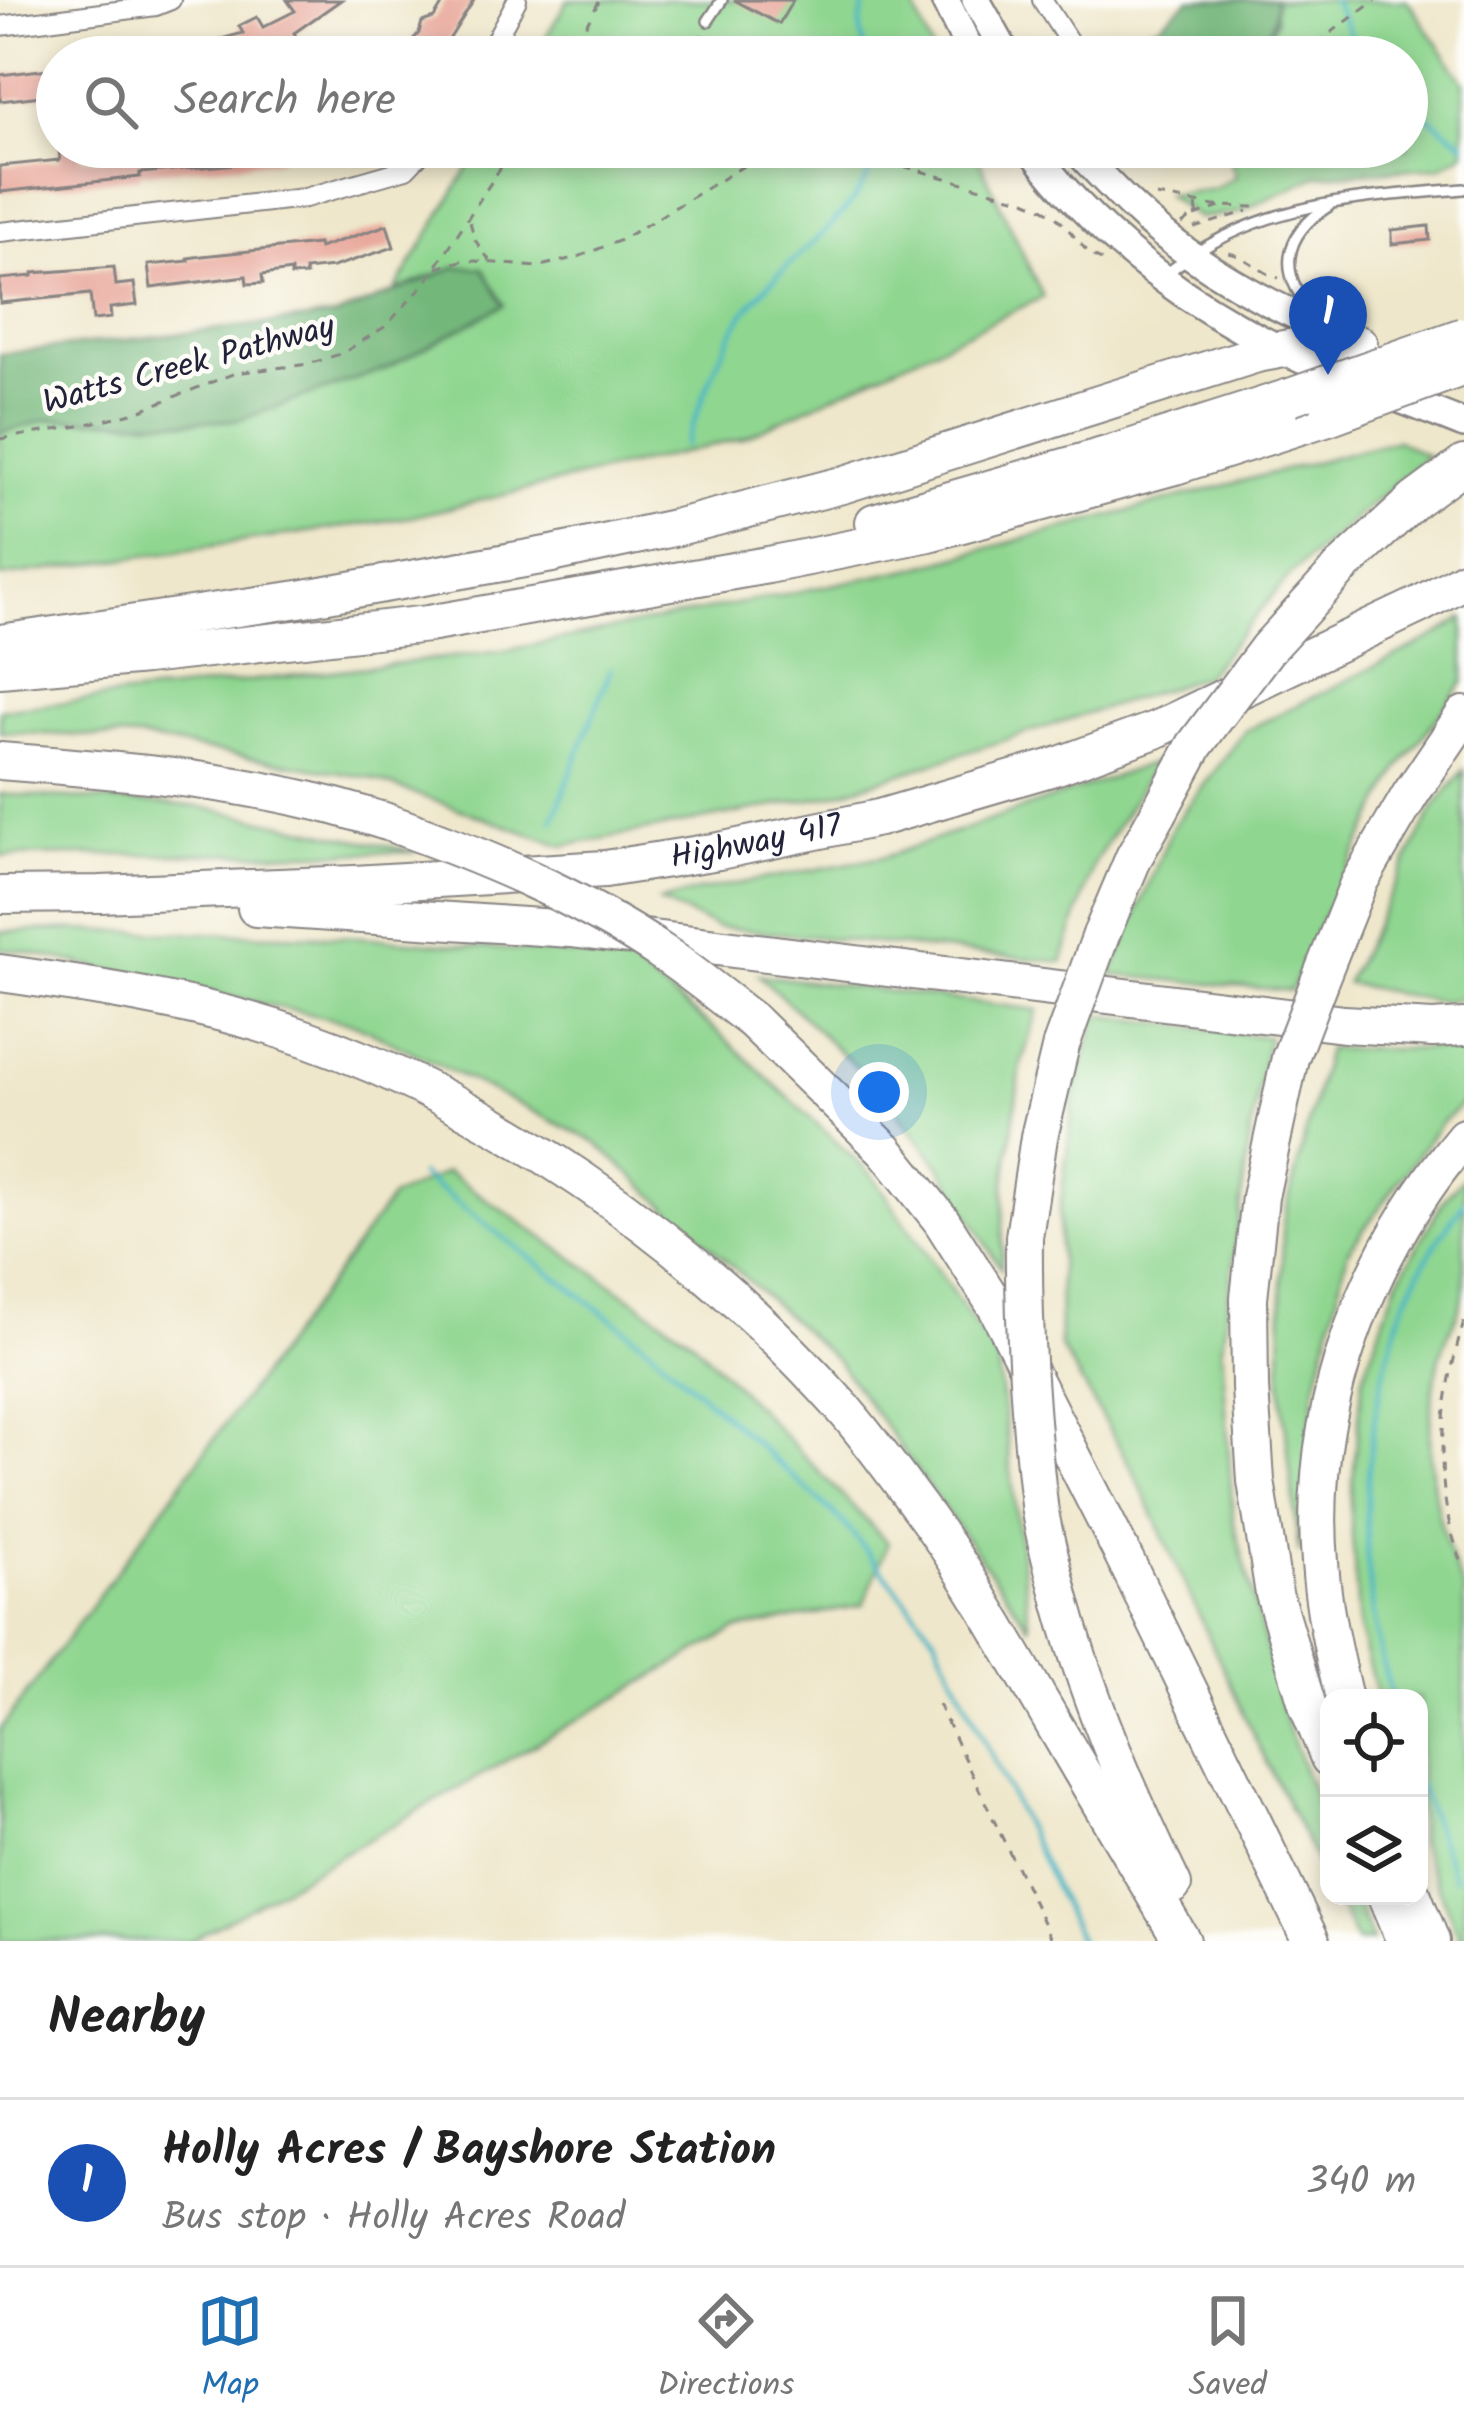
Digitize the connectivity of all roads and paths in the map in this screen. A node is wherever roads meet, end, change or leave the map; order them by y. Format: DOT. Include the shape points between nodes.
graph roads {
  1 [pos="171,0"];
  2 [pos="517,0"];
  3 [pos="601,0"];
  4 [pos="722,0"];
  5 [pos="945,0"];
  6 [pos="976,0"];
  7 [pos="1042,0"];
  8 [pos="1375,1"];
  9 [pos="708,21"];
  10 [pos="0,26"];
  11 [pos="497,36"];
  12 [pos="580,36"];
  13 [pos="701,36"];
  14 [pos="963,36"];
  15 [pos="996,36"];
  16 [pos="1065,36"];
  17 [pos="1327,36"];
  18 [pos="407,168"];
  19 [pos="500,168"];
  20 [pos="740,168"];
  21 [pos="907,168"];
  22 [pos="1047,168"];
  23 [pos="1094,168"];
  24 [pos="1464,189"];
  25 [pos="1144,193"];
  26 [pos="1338,201"];
  27 [pos="1196,202"];
  28 [pos="1223,207"];
  29 [pos="469,217"];
  30 [pos="1194,217"];
  31 [pos="1179,226"];
  32 [pos="0,232"];
  33 [pos="1188,242"];
  34 [pos="1224,253"];
  35 [pos="1112,257"];
  36 [pos="491,262"];
  37 [pos="435,268"];
  38 [pos="1161,278"];
  39 [pos="1292,280"];
  40 [pos="1464,336"];
  41 [pos="1348,340"];
  42 [pos="1279,348"];
  43 [pos="1464,367"];
  44 [pos="1464,389"];
  45 [pos="1464,424"];
  46 [pos="0,439"];
  47 [pos="1450,474"];
  48 [pos="1464,580"];
  49 [pos="655,584"];
  50 [pos="0,643"];
  51 [pos="0,669"];
  52 [pos="1464,715"];
  53 [pos="0,761"];
  54 [pos="10,895"];
  55 [pos="0,973"];
  56 [pos="1464,1028"];
  57 [pos="1464,1137"];
  58 [pos="1464,1322"];
  59 [pos="1464,1567"];
  60 [pos="1342,1689"];
  61 [pos="938,1704"];
  62 [pos="1320,1736"];
  63 [pos="1390,1905"];
  64 [pos="1417,1905"];
  65 [pos="1052,1941"];
  66 [pos="1181,1941"];
  67 [pos="1199,1941"];
  68 [pos="1311,1941"];
  69 [pos="1405,1941"];
  70 [pos="1431,1941"];
  1 -- 10 [label="street"];
  2 -- 11 [label="street"];
  3 -- 12 [label="path"];
  4 -- 9 [label="lane"];
  5 -- 14 [label="main road"];
  6 -- 15 [label="main road"];
  7 -- 16 [label="street"];
  8 -- 17 [label="path"];
  9 -- 13 [label="path"];
  18 -- 32 [label="street" via="305,198"];
  19 -- 29 [label="path"];
  20 -- 36 [label="path" via="595,251 544,266"];
  21 -- 35 [label="path" via="1024,200 1047,210 1096,259"];
  22 -- 38 [label="main road"];
  23 -- 33 [label="main road" via="1124,200"];
  24 -- 26 [label="lane"];
  25 -- 27 [label="path"];
  26 -- 33 [label="lane"];
  26 -- 39 [label="lane" via="1300,228"];
  27 -- 28 [label="path"];
  27 -- 30 [label="path"];
  28 -- 30 [label="path"];
  28 -- 33 [label="path" via="1261,207"];
  29 -- 36 [label="path"];
  29 -- 37 [label="path"];
  30 -- 31 [label="path"];
  33 -- 38 [label="lane"];
  33 -- 41 [label="main road" via="1243,289"];
  34 -- 39 [label="path"];
  36 -- 37 [label="path"];
  37 -- 46 [label="path, Watts Creek Pathway" via="386,326 343,352 235,373 136,412"];
  38 -- 42 [label="main road"];
  39 -- 41 [label="lane" via="1307,305"];
  40 -- 49 [label="highway, bridge" via="1034,477"];
  41 -- 42 [label="highway"];
  41 -- 44 [label="main road"];
  42 -- 45 [label="main road"];
  42 -- 50 [label="highway" via="754,510 321,595"];
  43 -- 49 [label="highway, bridge" via="1175,466 928,533"];
  47 -- 67 [label="highway, bridge" via="1341,568 1195,745 1101,935 1060,1045 1039,1137 1024,1237 1023,1327 1042,1526 1098,1714"];
  48 -- 54 [label="highway, Highway 417" via="1155,730 879,818 605,869"];
  49 -- 51 [label="highway" via="428,623"];
  52 -- 62 [label="highway, bridge" via="1358,884 1290,1058 1260,1197 1249,1298 1256,1481 1274,1594"];
  53 -- 68 [label="highway, bridge" via="224,785 384,821 558,892 661,952 753,1021 885,1150 997,1308"];
  54 -- 56 [label="highway" via="571,929 1344,1024"];
  55 -- 66 [label="highway" via="121,990 275,1028 422,1084 588,1184 672,1248 842,1407 921,1510"];
  57 -- 60 [label="highway" via="1375,1274 1334,1394 1319,1544"];
  58 -- 59 [label="path" via="1445,1411 1442,1490"];
  61 -- 65 [label="path"];
  63 -- 69 [label="highway"];
  64 -- 70 [label="highway"];
}
